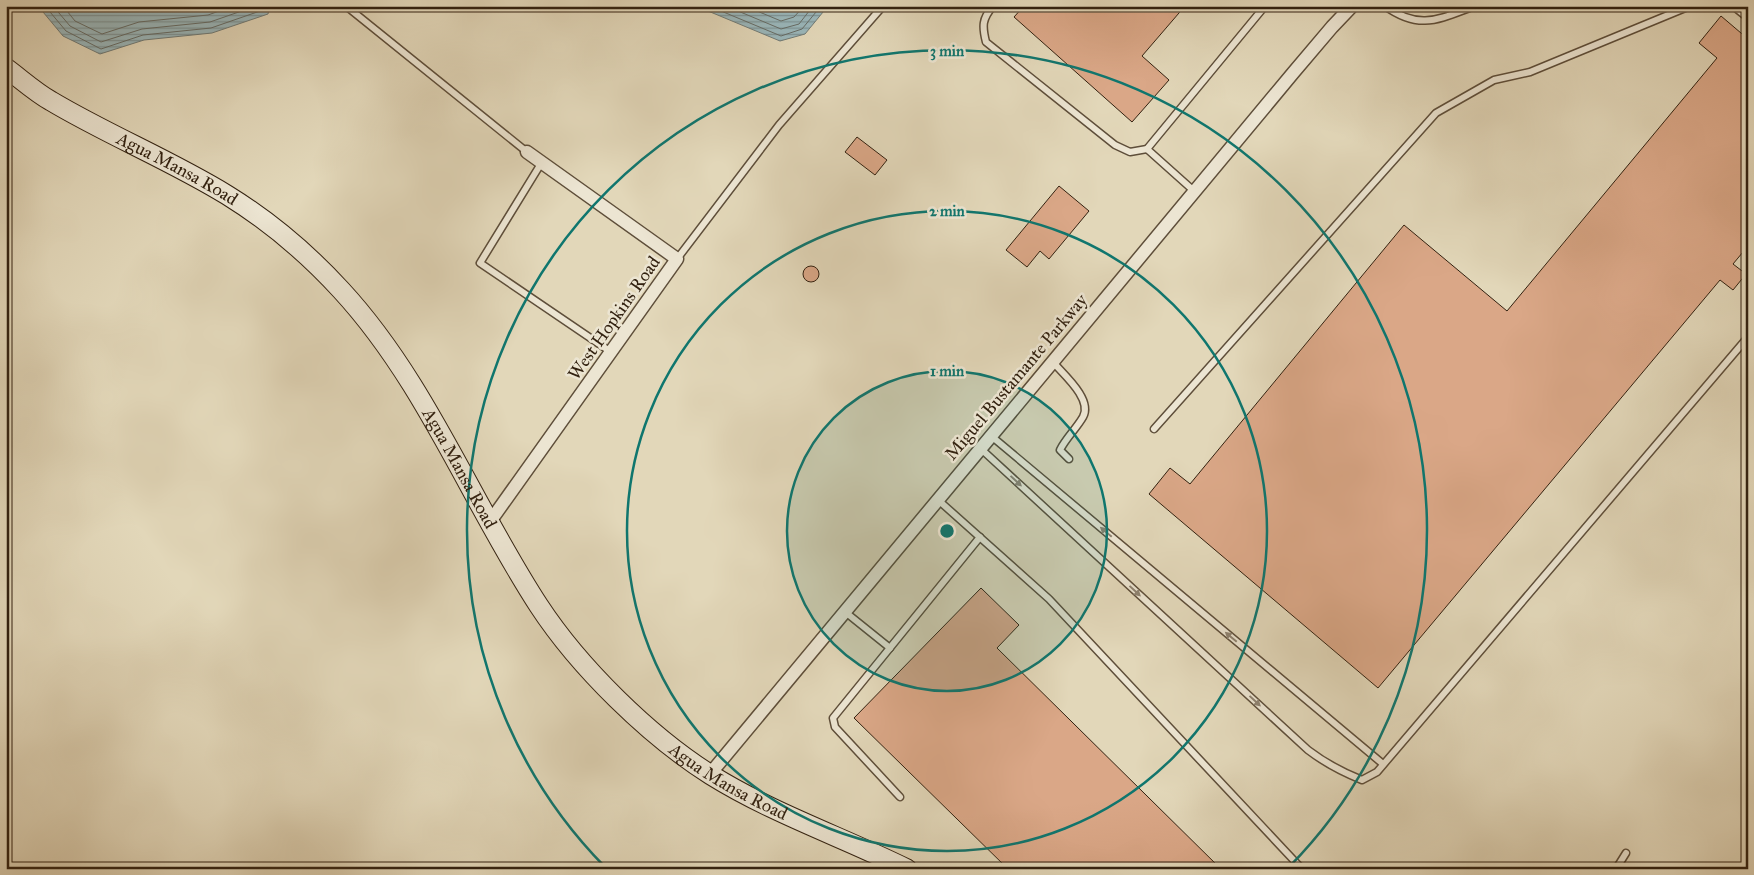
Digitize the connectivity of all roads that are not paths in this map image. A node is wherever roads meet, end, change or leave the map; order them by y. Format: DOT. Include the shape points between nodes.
graph roads {
  1 [pos="346,6"];
  2 [pos="883,6"];
  3 [pos="993,6"];
  4 [pos="1264,6"];
  5 [pos="1352,6"];
  6 [pos="1385,6"];
  7 [pos="1475,6"];
  8 [pos="1690,6"];
  9 [pos="1732,6"];
  10 [pos="1748,18"];
  11 [pos="6,68"];
  12 [pos="1147,149"];
  13 [pos="527,152"];
  14 [pos="542,162"];
  15 [pos="1194,191"];
  16 [pos="677,259"];
  17 [pos="1748,337"];
  18 [pos="611,352"];
  19 [pos="1052,362"];
  20 [pos="1154,429"];
  21 [pos="990,435"];
  22 [pos="980,448"];
  23 [pos="1069,459"];
  24 [pos="937,499"];
  25 [pos="489,523"];
  26 [pos="980,537"];
  27 [pos="844,611"];
  28 [pos="890,648"];
  29 [pos="1384,764"];
  30 [pos="710,774"];
  31 [pos="900,797"];
  32 [pos="1626,853"];
  33 [pos="907,869"];
  34 [pos="1302,869"];
  35 [pos="1616,869"];
  1 -- 13 [label="lane"];
  2 -- 16 [label="lane" via="780,124"];
  3 -- 12 [label="lane" via="985,15 983,30 986,42 1114,145 1130,152"];
  4 -- 12 [label="lane"];
  5 -- 15 [label="street, Miguel Bustamante Parkway"];
  6 -- 7 [label="lane" via="1411,20 1421,21 1438,19"];
  8 -- 20 [label="lane" via="1530,72 1494,80 1436,112"];
  9 -- 10 [label="lane"];
  11 -- 25 [label="main road, Agua Mansa Road" via="48,100 225,194 272,226 322,270 368,320 402,371 440,432"];
  12 -- 15 [label="lane"];
  13 -- 14 [label="street, West Hopkins Road"];
  14 -- 16 [label="street, West Hopkins Road"];
  14 -- 18 [label="lane" via="480,263"];
  15 -- 19 [label="street, Miguel Bustamante Parkway"];
  16 -- 18 [label="street, West Hopkins Road"];
  17 -- 29 [label="lane"];
  18 -- 25 [label="street, West Hopkins Road"];
  19 -- 21 [label="street, Miguel Bustamante Parkway"];
  19 -- 23 [label="lane" via="1085,404 1084,414 1060,450"];
  21 -- 22 [label="street, Miguel Bustamante Parkway"];
  29 -- 21 [label="lane, one-way"];
  22 -- 24 [label="street, Miguel Bustamante Parkway"];
  22 -- 29 [label="lane, one-way" via="1322,761 1362,780"];
  24 -- 26 [label="lane"];
  24 -- 27 [label="street, Miguel Bustamante Parkway"];
  25 -- 30 [label="main road, Agua Mansa Road" via="540,609 580,660 660,738"];
  26 -- 28 [label="lane"];
  26 -- 34 [label="lane" via="1049,599"];
  27 -- 28 [label="lane"];
  27 -- 30 [label="street, Miguel Bustamante Parkway"];
  28 -- 31 [label="lane" via="833,718 833,723"];
  30 -- 33 [label="main road, Agua Mansa Road" via="791,816"];
  32 -- 35 [label="lane"];
}
